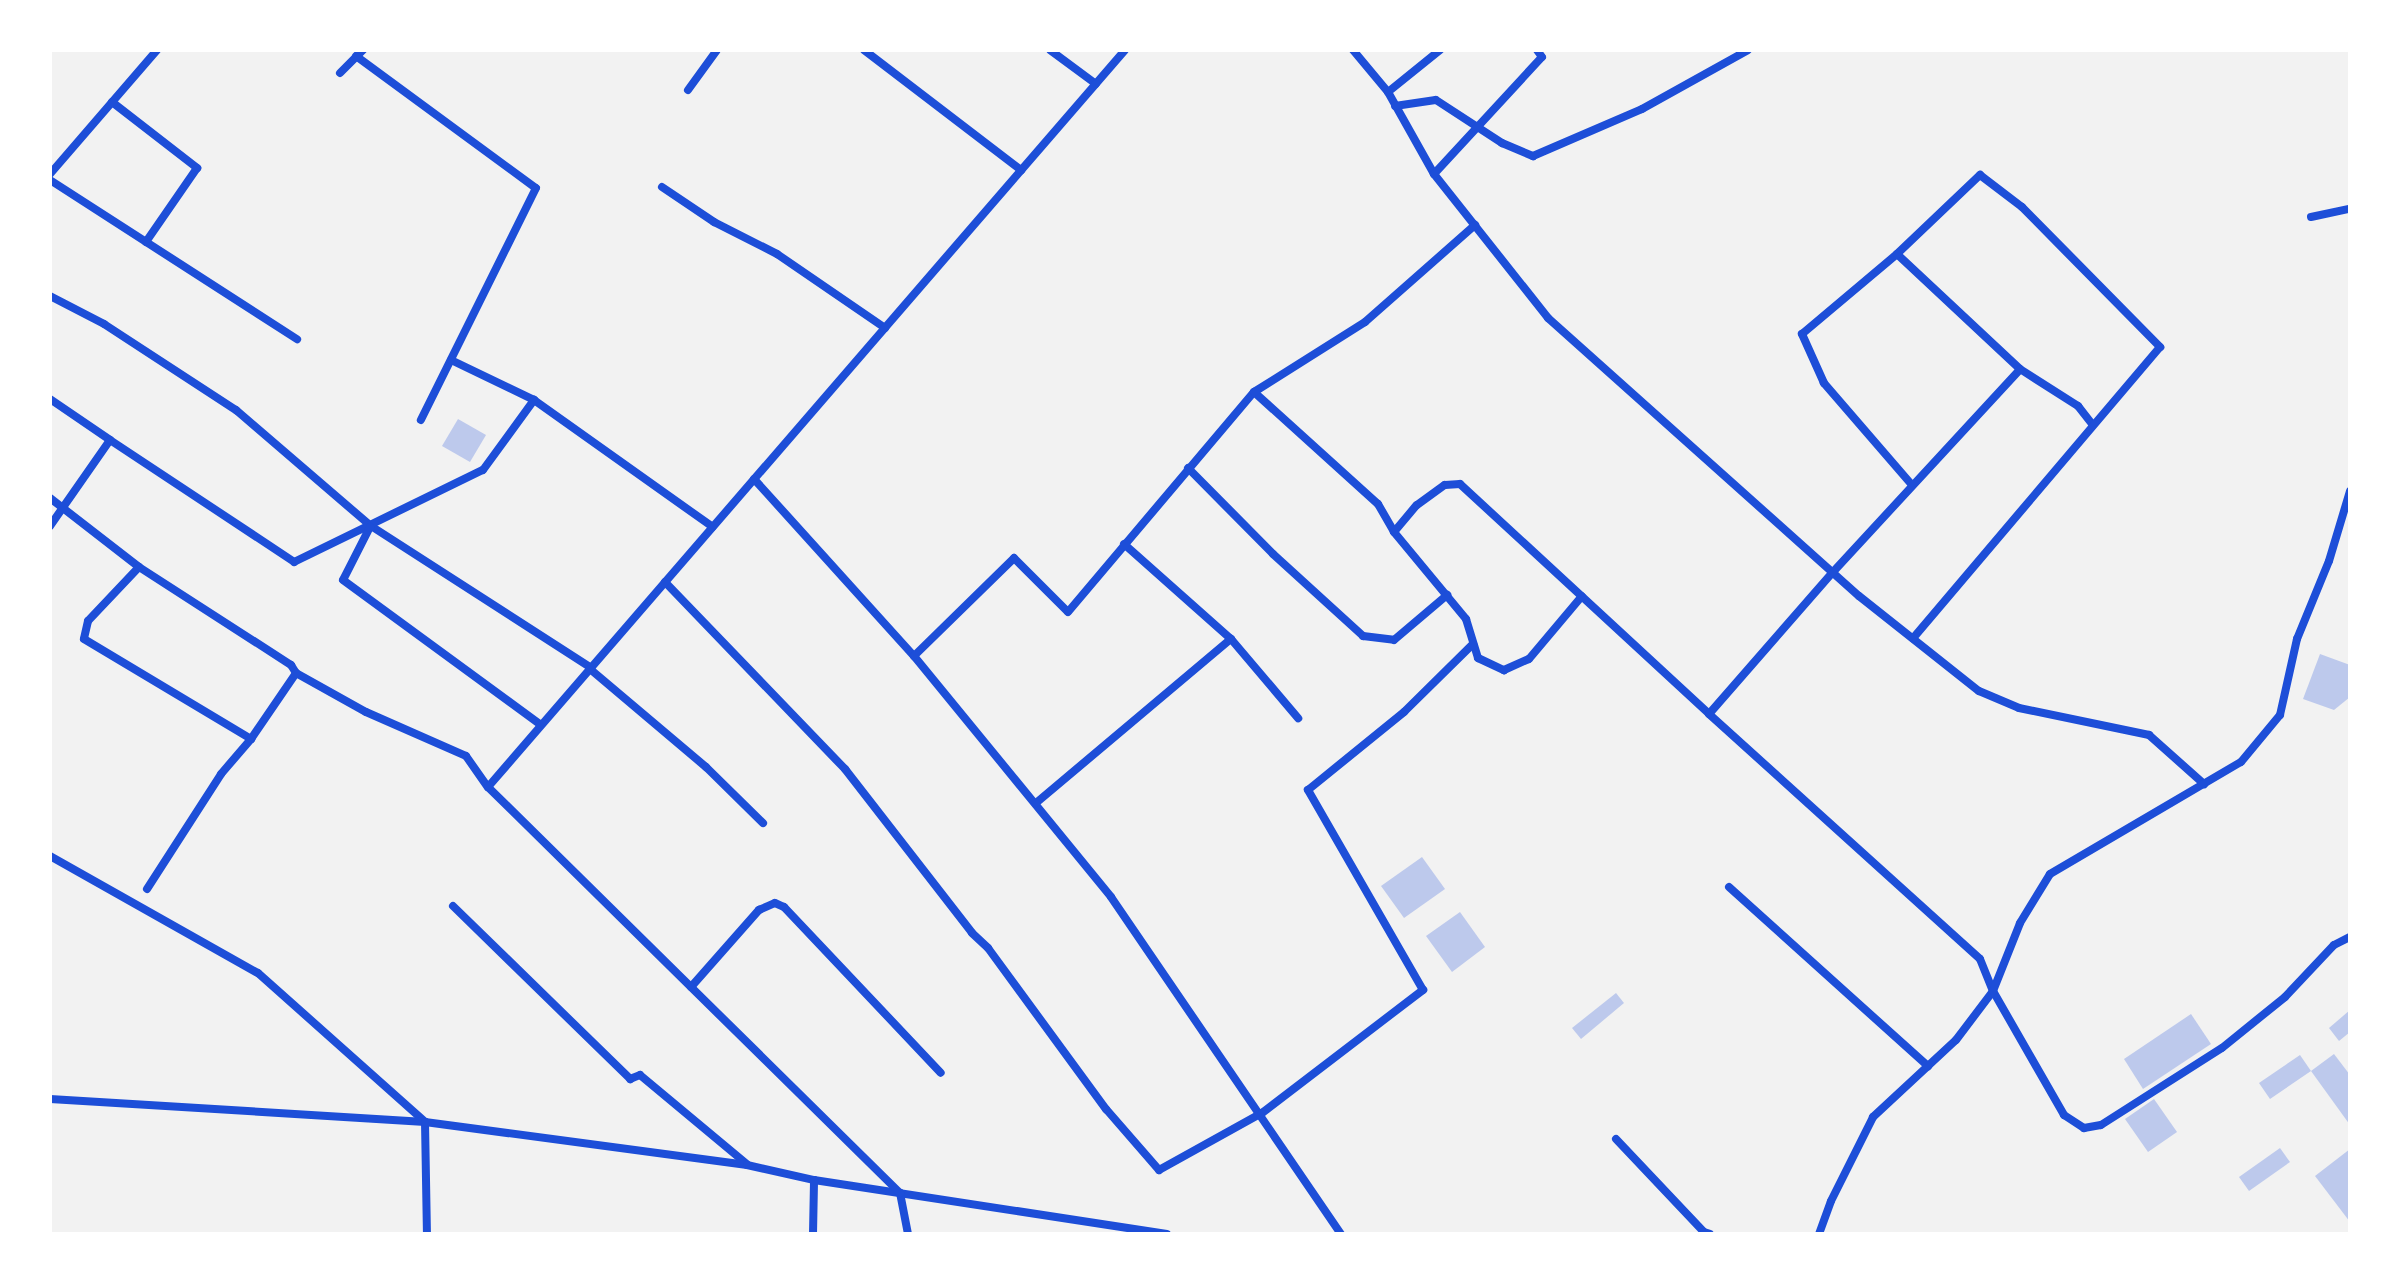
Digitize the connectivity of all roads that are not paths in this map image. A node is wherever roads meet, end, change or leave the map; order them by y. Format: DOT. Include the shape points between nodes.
graph roads {
  1 [pos="157,50"];
  2 [pos="717,50"];
  3 [pos="864,50"];
  4 [pos="1050,50"];
  5 [pos="1125,50"];
  6 [pos="1353,50"];
  7 [pos="1440,50"];
  8 [pos="1550,50"];
  9 [pos="1748,50"];
  10 [pos="359,53"];
  11 [pos="1540,54"];
  12 [pos="340,73"];
  13 [pos="1096,84"];
  14 [pos="688,90"];
  15 [pos="1388,92"];
  16 [pos="112,102"];
  17 [pos="1395,106"];
  18 [pos="1477,128"];
  19 [pos="1021,170"];
  20 [pos="50,174"];
  21 [pos="1434,174"];
  22 [pos="50,180"];
  23 [pos="662,187"];
  24 [pos="2350,209"];
  25 [pos="2311,217"];
  26 [pos="1475,225"];
  27 [pos="146,242"];
  28 [pos="1897,254"];
  29 [pos="50,296"];
  30 [pos="885,328"];
  31 [pos="297,339"];
  32 [pos="451,360"];
  33 [pos="2020,369"];
  34 [pos="1254,392"];
  35 [pos="50,399"];
  36 [pos="534,400"];
  37 [pos="421,420"];
  38 [pos="2092,424"];
  39 [pos="110,440"];
  40 [pos="1188,468"];
  41 [pos="754,479"];
  42 [pos="1912,485"];
  43 [pos="2350,491"];
  44 [pos="50,498"];
  45 [pos="64,507"];
  46 [pos="50,526"];
  47 [pos="371,526"];
  48 [pos="713,527"];
  49 [pos="1394,532"];
  50 [pos="1124,544"];
  51 [pos="139,567"];
  52 [pos="1833,572"];
  53 [pos="665,582"];
  54 [pos="1447,595"];
  55 [pos="1582,596"];
  56 [pos="1913,638"];
  57 [pos="1231,639"];
  58 [pos="1473,644"];
  59 [pos="914,656"];
  60 [pos="590,669"];
  61 [pos="296,673"];
  62 [pos="1709,714"];
  63 [pos="1298,718"];
  64 [pos="541,725"];
  65 [pos="251,739"];
  66 [pos="2204,784"];
  67 [pos="488,787"];
  68 [pos="1036,803"];
  69 [pos="763,823"];
  70 [pos="50,856"];
  71 [pos="1729,887"];
  72 [pos="147,889"];
  73 [pos="453,906"];
  74 [pos="2350,937"];
  75 [pos="691,987"];
  76 [pos="1993,991"];
  77 [pos="1928,1066"];
  78 [pos="941,1073"];
  79 [pos="50,1099"];
  80 [pos="1259,1114"];
  81 [pos="425,1122"];
  82 [pos="1616,1139"];
  83 [pos="747,1165"];
  84 [pos="814,1180"];
  85 [pos="900,1193"];
  86 [pos="427,1234"];
  87 [pos="813,1234"];
  88 [pos="908,1234"];
  89 [pos="1167,1234"];
  90 [pos="1341,1234"];
  91 [pos="1710,1234"];
  92 [pos="1819,1234"];
  1 -- 16 [label="street"];
  2 -- 14 [label="street"];
  3 -- 19 [label="street"];
  4 -- 13 [label="street"];
  5 -- 13 [label="street"];
  6 -- 15 [label="street"];
  7 -- 15 [label="street"];
  8 -- 11 [label="street"];
  9 -- 18 [label="street" via="1642,109 1533,156"];
  10 -- 12 [label="street"];
  10 -- 32 [label="street" via="536,188"];
  11 -- 18 [label="street"];
  13 -- 19 [label="street"];
  15 -- 17 [label="street"];
  16 -- 20 [label="street"];
  16 -- 27 [label="street" via="197,168"];
  17 -- 18 [label="street" via="1436,100"];
  17 -- 21 [label="street"];
  18 -- 21 [label="street"];
  19 -- 30 [label="street"];
  21 -- 26 [label="street"];
  22 -- 27 [label="street"];
  23 -- 30 [label="street" via="714,222 777,254"];
  24 -- 25 [label="street"];
  26 -- 34 [label="street" via="1365,322"];
  26 -- 52 [label="street" via="1548,318"];
  27 -- 31 [label="street"];
  28 -- 33 [label="street"];
  28 -- 38 [label="street" via="1980,175 2022,207 2160,347"];
  28 -- 42 [label="street" via="1802,334 1824,383"];
  29 -- 47 [label="street" via="104,324 236,410"];
  30 -- 41 [label="street"];
  32 -- 36 [label="street"];
  32 -- 37 [label="street"];
  33 -- 38 [label="street" via="2078,406"];
  33 -- 42 [label="street"];
  34 -- 40 [label="street"];
  34 -- 49 [label="street" via="1378,504"];
  35 -- 39 [label="street"];
  36 -- 47 [label="street" via="483,470"];
  36 -- 48 [label="street"];
  38 -- 56 [label="street"];
  39 -- 45 [label="street"];
  39 -- 47 [label="street" via="294,562"];
  40 -- 50 [label="street"];
  40 -- 54 [label="street" via="1363,636 1394,640"];
  41 -- 48 [label="street"];
  41 -- 59 [label="street"];
  42 -- 52 [label="street"];
  43 -- 66 [label="street" via="2297,639 2280,715 2241,762"];
  44 -- 45 [label="street"];
  45 -- 46 [label="street"];
  45 -- 51 [label="street"];
  47 -- 60 [label="street"];
  47 -- 64 [label="street" via="343,580"];
  48 -- 53 [label="street"];
  49 -- 54 [label="street"];
  49 -- 55 [label="street" via="1417,505 1445,485 1460,484"];
  50 -- 57 [label="street"];
  50 -- 59 [label="street" via="1068,612 1014,558"];
  51 -- 61 [label="street"];
  51 -- 65 [label="street" via="88,621 84,639"];
  52 -- 56 [label="street"];
  52 -- 62 [label="street"];
  53 -- 60 [label="street"];
  53 -- 80 [label="street" via="845,769 988,948 1106,1109 1159,1170"];
  54 -- 58 [label="street" via="1466,619"];
  55 -- 58 [label="street" via="1529,659 1504,670 1478,658"];
  55 -- 62 [label="street"];
  56 -- 66 [label="street" via="1979,691 2019,708 2149,735"];
  57 -- 63 [label="street"];
  57 -- 68 [label="street"];
  58 -- 80 [label="street" via="1404,712 1308,790 1423,990"];
  59 -- 68 [label="street"];
  60 -- 64 [label="street"];
  60 -- 69 [label="street"];
  61 -- 65 [label="street"];
  61 -- 67 [label="street" via="366,712 466,756"];
  62 -- 76 [label="street" via="1980,959"];
  64 -- 67 [label="street"];
  65 -- 72 [label="street" via="221,774"];
  66 -- 76 [label="street" via="2050,874 2020,923"];
  67 -- 75 [label="street"];
  68 -- 80 [label="street" via="1111,897"];
  70 -- 81 [label="street" via="258,973"];
  71 -- 77 [label="street"];
  73 -- 83 [label="street" via="630,1079 640,1075"];
  74 -- 76 [label="street" via="2334,945 2285,997 2222,1048 2101,1125 2084,1128 2064,1115"];
  75 -- 78 [label="street" via="759,910 775,903"];
  75 -- 85 [label="street"];
  76 -- 77 [label="street" via="1956,1040"];
  77 -- 92 [label="street" via="1873,1117"];
  79 -- 81 [label="street"];
  80 -- 90 [label="street"];
  81 -- 83 [label="street"];
  81 -- 86 [label="street"];
  82 -- 91 [label="street"];
  83 -- 84 [label="street"];
  84 -- 85 [label="street"];
  84 -- 87 [label="street"];
  85 -- 88 [label="street"];
  85 -- 89 [label="street"];
}
